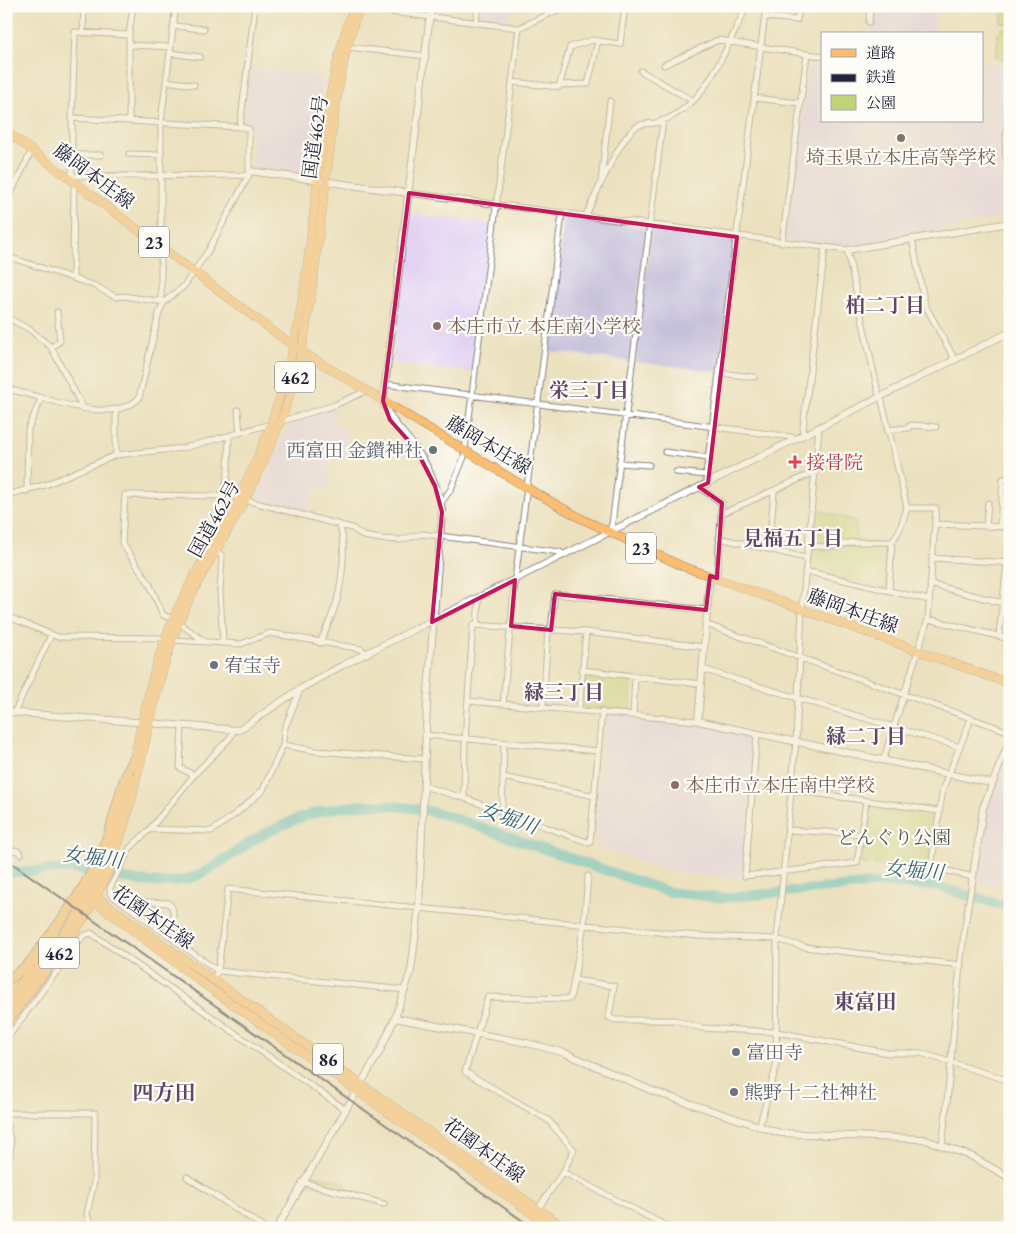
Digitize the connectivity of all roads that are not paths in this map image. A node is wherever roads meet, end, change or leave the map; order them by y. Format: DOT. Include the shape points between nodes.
graph roads {
  1 [pos="84,6"];
  2 [pos="133,6"];
  3 [pos="176,6"];
  4 [pos="256,6"];
  5 [pos="431,6"];
  6 [pos="478,6"];
  7 [pos="550,6"];
  8 [pos="566,6"];
  9 [pos="624,6"];
  10 [pos="747,6"];
  11 [pos="766,6"];
  12 [pos="799,6"];
  13 [pos="870,6"];
  14 [pos="358,7"];
  15 [pos="549,14"];
  16 [pos="765,17"];
  17 [pos="431,18"];
  18 [pos="476,22"];
  19 [pos="869,22"];
  20 [pos="174,26"];
  21 [pos="519,28"];
  22 [pos="204,29"];
  23 [pos="83,33"];
  24 [pos="129,35"];
  25 [pos="598,41"];
  26 [pos="727,43"];
  27 [pos="129,44"];
  28 [pos="348,47"];
  29 [pos="761,48"];
  30 [pos="170,50"];
  31 [pos="807,54"];
  32 [pos="426,56"];
  33 [pos="821,56"];
  34 [pos="200,57"];
  35 [pos="664,64"];
  36 [pos="1010,66"];
  37 [pos="641,71"];
  38 [pos="166,81"];
  39 [pos="512,82"];
  40 [pos="559,84"];
  41 [pos="194,85"];
  42 [pos="754,98"];
  43 [pos="610,101"];
  44 [pos="693,101"];
  45 [pos="800,103"];
  46 [pos="72,118"];
  47 [pos="129,120"];
  48 [pos="663,120"];
  49 [pos="161,121"];
  50 [pos="240,127"];
  51 [pos="6,132"];
  52 [pos="32,150"];
  53 [pos="129,154"];
  54 [pos="72,155"];
  55 [pos="101,155"];
  56 [pos="160,155"];
  57 [pos="1009,169"];
  58 [pos="249,173"];
  59 [pos="160,176"];
  60 [pos="72,178"];
  61 [pos="317,179"];
  62 [pos="325,181"];
  63 [pos="600,188"];
  64 [pos="409,193"];
  65 [pos="6,203"];
  66 [pos="496,206"];
  67 [pos="562,214"];
  68 [pos="585,217"];
  69 [pos="1010,223"];
  70 [pos="650,226"];
  71 [pos="737,237"];
  72 [pos="912,239"];
  73 [pos="782,243"];
  74 [pos="160,247"];
  75 [pos="825,248"];
  76 [pos="847,250"];
  77 [pos="6,256"];
  78 [pos="193,272"];
  79 [pos="72,278"];
  80 [pos="164,302"];
  81 [pos="57,312"];
  82 [pos="6,317"];
  83 [pos="1010,332"];
  84 [pos="293,346"];
  85 [pos="51,347"];
  86 [pos="302,351"];
  87 [pos="955,360"];
  88 [pos="720,373"];
  89 [pos="754,377"];
  90 [pos="385,384"];
  91 [pos="6,389"];
  92 [pos="366,391"];
  93 [pos="472,395"];
  94 [pos="881,396"];
  95 [pos="41,399"];
  96 [pos="383,401"];
  97 [pos="538,403"];
  98 [pos="83,408"];
  99 [pos="116,410"];
  100 [pos="238,410"];
  101 [pos="625,415"];
  102 [pos="280,421"];
  103 [pos="270,424"];
  104 [pos="713,426"];
  105 [pos="936,427"];
  106 [pos="819,428"];
  107 [pos="887,430"];
  108 [pos="240,432"];
  109 [pos="229,436"];
  110 [pos="802,436"];
  111 [pos="795,440"];
  112 [pos="465,449"];
  113 [pos="665,452"];
  114 [pos="116,455"];
  115 [pos="708,458"];
  116 [pos="619,463"];
  117 [pos="649,465"];
  118 [pos="676,472"];
  119 [pos="815,472"];
  120 [pos="706,475"];
  121 [pos="1010,479"];
  122 [pos="708,483"];
  123 [pos="699,487"];
  124 [pos="527,488"];
  125 [pos="27,491"];
  126 [pos="774,492"];
  127 [pos="6,496"];
  128 [pos="223,496"];
  129 [pos="245,500"];
  130 [pos="441,502"];
  131 [pos="988,503"];
  132 [pos="907,508"];
  133 [pos="720,514"];
  134 [pos="228,516"];
  135 [pos="935,524"];
  136 [pos="339,526"];
  137 [pos="986,526"];
  138 [pos="1000,527"];
  139 [pos="1010,527"];
  140 [pos="608,533"];
  141 [pos="440,536"];
  142 [pos="719,538"];
  143 [pos="892,542"];
  144 [pos="809,546"];
  145 [pos="519,547"];
  146 [pos="769,548"];
  147 [pos="216,550"];
  148 [pos="564,555"];
  149 [pos="806,558"];
  150 [pos="932,558"];
  151 [pos="1009,563"];
  152 [pos="805,571"];
  153 [pos="714,577"];
  154 [pos="515,580"];
  155 [pos="930,584"];
  156 [pos="889,590"];
  157 [pos="479,598"];
  158 [pos="929,600"];
  159 [pos="1003,603"];
  160 [pos="802,609"];
  161 [pos="706,610"];
  162 [pos="6,616"];
  163 [pos="928,619"];
  164 [pos="176,621"];
  165 [pos="432,622"];
  166 [pos="705,624"];
  167 [pos="477,625"];
  168 [pos="511,626"];
  169 [pos="550,630"];
  170 [pos="586,632"];
  171 [pos="51,635"];
  172 [pos="999,636"];
  173 [pos="169,639"];
  174 [pos="1010,639"];
  175 [pos="204,641"];
  176 [pos="223,642"];
  177 [pos="320,642"];
  178 [pos="704,648"];
  179 [pos="918,651"];
  180 [pos="367,654"];
  181 [pos="800,657"];
  182 [pos="702,668"];
  183 [pos="582,670"];
  184 [pos="635,676"];
  185 [pos="701,684"];
  186 [pos="1010,684"];
  187 [pos="300,689"];
  188 [pos="903,694"];
  189 [pos="799,698"];
  190 [pos="468,701"];
  191 [pos="503,704"];
  192 [pos="543,707"];
  193 [pos="579,709"];
  194 [pos="602,711"];
  195 [pos="6,712"];
  196 [pos="14,713"];
  197 [pos="633,714"];
  198 [pos="971,719"];
  199 [pos="698,720"];
  200 [pos="145,723"];
  201 [pos="182,726"];
  202 [pos="893,726"];
  203 [pos="234,730"];
  204 [pos="1010,732"];
  205 [pos="758,734"];
  206 [pos="425,735"];
  207 [pos="1010,739"];
  208 [pos="465,740"];
  209 [pos="796,741"];
  210 [pos="504,743"];
  211 [pos="283,745"];
  212 [pos="960,747"];
  213 [pos="598,751"];
  214 [pos="424,759"];
  215 [pos="883,760"];
  216 [pos="133,761"];
  217 [pos="194,775"];
  218 [pos="949,775"];
  219 [pos="503,777"];
  220 [pos="991,783"];
  221 [pos="423,786"];
  222 [pos="792,790"];
  223 [pos="595,796"];
  224 [pos="464,798"];
  225 [pos="866,801"];
  226 [pos="939,811"];
  227 [pos="502,812"];
  228 [pos="150,829"];
  229 [pos="788,830"];
  230 [pos="861,834"];
  231 [pos="6,848"];
  232 [pos="21,854"];
  233 [pos="105,860"];
  234 [pos="784,871"];
  235 [pos="588,876"];
  236 [pos="972,880"];
  237 [pos="93,884"];
  238 [pos="92,899"];
  239 [pos="128,904"];
  240 [pos="419,907"];
  241 [pos="584,924"];
  242 [pos="168,935"];
  243 [pos="777,940"];
  244 [pos="60,951"];
  245 [pos="961,965"];
  246 [pos="26,967"];
  247 [pos="218,971"];
  248 [pos="212,980"];
  249 [pos="574,980"];
  250 [pos="6,982"];
  251 [pos="405,990"];
  252 [pos="6,1002"];
  253 [pos="6,1012"];
  254 [pos="395,1018"];
  255 [pos="6,1023"];
  256 [pos="777,1032"];
  257 [pos="477,1034"];
  258 [pos="6,1040"];
  259 [pos="952,1065"];
  260 [pos="1010,1081"];
  261 [pos="362,1083"];
  262 [pos="358,1091"];
  263 [pos="346,1110"];
  264 [pos="6,1114"];
  265 [pos="6,1123"];
  266 [pos="759,1128"];
  267 [pos="942,1146"];
  268 [pos="563,1172"];
  269 [pos="187,1177"];
  270 [pos="1010,1178"];
  271 [pos="302,1182"];
  272 [pos="6,1185"];
  273 [pos="384,1204"];
  274 [pos="538,1209"];
  275 [pos="91,1228"];
  276 [pos="265,1228"];
  277 [pos="278,1228"];
  278 [pos="553,1228"];
  279 [pos="565,1228"];
  280 [pos="670,1228"];
  1 -- 23 [label="street"];
  2 -- 24 [label="street"];
  3 -- 20 [label="street"];
  4 -- 50 [label="street"];
  5 -- 17 [label="street"];
  6 -- 18 [label="street"];
  7 -- 15 [label="street"];
  8 -- 15 [label="street"];
  9 -- 25 [label="street" via="620,44"];
  10 -- 26 [label="street"];
  11 -- 16 [label="street"];
  12 -- 16 [label="street" via="797,20"];
  13 -- 19 [label="street"];
  14 -- 17 [label="street"];
  14 -- 28 [label="main road, 国道462号 / 462"];
  14 -- 61 [label="main road, 国道462号 / 462" via="336,64"];
  15 -- 21 [label="street"];
  16 -- 29 [label="street"];
  17 -- 18 [label="street"];
  17 -- 32 [label="street"];
  18 -- 21 [label="street"];
  20 -- 22 [label="street"];
  20 -- 30 [label="street"];
  21 -- 39 [label="street"];
  23 -- 24 [label="street"];
  23 -- 46 [label="street" via="75,32"];
  24 -- 27 [label="street"];
  25 -- 40 [label="street" via="570,47"];
  25 -- 40 [label="street" via="588,84"];
  26 -- 29 [label="street"];
  26 -- 35 [label="street" via="718,40"];
  26 -- 44 [label="street" via="706,85"];
  27 -- 30 [label="street"];
  27 -- 47 [label="street"];
  28 -- 32 [label="street"];
  28 -- 62 [label="main road, 国道462号 / 462" via="337,94"];
  29 -- 31 [label="street"];
  29 -- 42 [label="street"];
  30 -- 34 [label="street"];
  30 -- 38 [label="street"];
  31 -- 33 [label="street"];
  31 -- 45 [label="street"];
  32 -- 64 [label="street"];
  36 -- 57 [label="street" via="1006,154"];
  37 -- 44 [label="street"];
  38 -- 41 [label="street"];
  38 -- 49 [label="street"];
  39 -- 40 [label="street" via="559,87"];
  39 -- 66 [label="street"];
  42 -- 45 [label="street"];
  42 -- 71 [label="street"];
  43 -- 63 [label="street"];
  44 -- 48 [label="street"];
  45 -- 73 [label="street"];
  46 -- 47 [label="street"];
  46 -- 54 [label="street"];
  47 -- 49 [label="street"];
  48 -- 63 [label="street" via="643,124 630,132"];
  48 -- 70 [label="street"];
  49 -- 50 [label="street"];
  49 -- 56 [label="street"];
  50 -- 58 [label="street" via="249,129"];
  51 -- 52 [label="main road, 藤岡本庄線 / 23"];
  52 -- 60 [label="main road, 藤岡本庄線 / 23"];
  52 -- 65 [label="street"];
  53 -- 56 [label="street"];
  54 -- 55 [label="street"];
  54 -- 60 [label="street"];
  56 -- 59 [label="street"];
  58 -- 59 [label="street"];
  58 -- 61 [label="street"];
  58 -- 78 [label="street" via="221,228"];
  59 -- 60 [label="street"];
  59 -- 74 [label="street"];
  60 -- 74 [label="main road, 藤岡本庄線 / 23"];
  60 -- 79 [label="street"];
  61 -- 62 [label="street"];
  61 -- 84 [label="main road, 国道462号 / 462"];
  62 -- 64 [label="street"];
  62 -- 86 [label="main road, 国道462号 / 462"];
  63 -- 68 [label="street"];
  64 -- 66 [label="street"];
  64 -- 90 [label="street"];
  66 -- 67 [label="street"];
  66 -- 93 [label="street"];
  67 -- 68 [label="street"];
  67 -- 97 [label="street"];
  68 -- 70 [label="street"];
  69 -- 72 [label="street"];
  70 -- 71 [label="street"];
  70 -- 101 [label="street"];
  71 -- 73 [label="street"];
  71 -- 88 [label="street"];
  72 -- 76 [label="street"];
  72 -- 87 [label="street" via="925,305"];
  73 -- 75 [label="street"];
  74 -- 78 [label="main road, 藤岡本庄線 / 23"];
  74 -- 80 [label="street" via="161,299"];
  75 -- 76 [label="street"];
  75 -- 110 [label="street"];
  76 -- 94 [label="street"];
  77 -- 79 [label="street"];
  78 -- 80 [label="street" via="184,286"];
  78 -- 84 [label="main road, 藤岡本庄線 / 23"];
  79 -- 80 [label="street" via="116,297"];
  80 -- 99 [label="street" via="139,398"];
  81 -- 85 [label="street" via="60,341"];
  82 -- 85 [label="street" via="29,329"];
  83 -- 87 [label="street"];
  84 -- 86 [label="main road, 藤岡本庄線 / 23"];
  84 -- 103 [label="main road, 国道462号 / 462"];
  85 -- 98 [label="street"];
  86 -- 92 [label="main road, 藤岡本庄線 / 23"];
  86 -- 102 [label="main road, 国道462号 / 462"];
  87 -- 94 [label="street"];
  88 -- 89 [label="street"];
  88 -- 104 [label="street"];
  90 -- 93 [label="street"];
  90 -- 96 [label="street"];
  91 -- 95 [label="street"];
  92 -- 96 [label="main road, 藤岡本庄線 / 23"];
  92 -- 102 [label="street" via="335,405"];
  93 -- 97 [label="street"];
  93 -- 112 [label="street"];
  94 -- 106 [label="street"];
  94 -- 107 [label="street"];
  95 -- 98 [label="street"];
  95 -- 125 [label="street" via="28,429"];
  96 -- 112 [label="main road, 藤岡本庄線 / 23"];
  96 -- 130 [label="street" via="390,420 416,449"];
  97 -- 101 [label="street"];
  97 -- 124 [label="street"];
  98 -- 99 [label="street"];
  99 -- 114 [label="street"];
  100 -- 108 [label="street"];
  101 -- 104 [label="street"];
  101 -- 116 [label="street"];
  102 -- 103 [label="street"];
  102 -- 129 [label="main road, 国道462号 / 462"];
  103 -- 108 [label="street"];
  103 -- 134 [label="main road, 国道462号 / 462" via="251,472"];
  104 -- 111 [label="street" via="792,436"];
  104 -- 115 [label="street"];
  105 -- 107 [label="street" via="911,425"];
  106 -- 110 [label="street"];
  106 -- 119 [label="street"];
  107 -- 132 [label="street"];
  108 -- 109 [label="street"];
  109 -- 114 [label="street" via="184,448"];
  109 -- 128 [label="street"];
  110 -- 111 [label="street"];
  111 -- 122 [label="street"];
  112 -- 124 [label="main road, 藤岡本庄線 / 23"];
  112 -- 130 [label="street" via="458,475"];
  113 -- 115 [label="street"];
  114 -- 125 [label="street"];
  115 -- 120 [label="street"];
  116 -- 117 [label="street"];
  116 -- 140 [label="street"];
  118 -- 120 [label="street"];
  119 -- 126 [label="street"];
  119 -- 144 [label="street"];
  120 -- 122 [label="street"];
  121 -- 138 [label="street" via="1003,479"];
  122 -- 123 [label="street"];
  123 -- 133 [label="street" via="722,504"];
  123 -- 140 [label="street"];
  124 -- 140 [label="main road, 藤岡本庄線 / 23"];
  124 -- 145 [label="street"];
  125 -- 127 [label="street"];
  126 -- 133 [label="street"];
  126 -- 146 [label="street"];
  128 -- 134 [label="street" via="222,513"];
  128 -- 164 [label="street" via="125,495 122,543 149,583 163,615"];
  129 -- 136 [label="street"];
  129 -- 147 [label="main road, 国道462号 / 462"];
  130 -- 141 [label="street"];
  131 -- 137 [label="street"];
  132 -- 135 [label="street" via="936,508"];
  132 -- 143 [label="street"];
  133 -- 142 [label="street"];
  134 -- 164 [label="main road, 国道462号 / 462"];
  135 -- 137 [label="street"];
  135 -- 150 [label="street"];
  136 -- 141 [label="street" via="381,539 401,540 421,534"];
  136 -- 177 [label="street" via="344,543 339,590 336,606"];
  137 -- 138 [label="street"];
  138 -- 139 [label="street"];
  140 -- 148 [label="street"];
  140 -- 153 [label="main road, 藤岡本庄線 / 23"];
  141 -- 145 [label="street"];
  141 -- 165 [label="street"];
  142 -- 146 [label="street"];
  142 -- 153 [label="street"];
  143 -- 144 [label="street"];
  143 -- 156 [label="street"];
  144 -- 149 [label="street"];
  145 -- 148 [label="street"];
  145 -- 154 [label="street"];
  146 -- 149 [label="street"];
  147 -- 164 [label="main road, 国道462号 / 462"];
  147 -- 176 [label="street" via="222,556"];
  148 -- 154 [label="street"];
  149 -- 152 [label="street"];
  150 -- 151 [label="street"];
  150 -- 155 [label="street"];
  151 -- 159 [label="street"];
  152 -- 156 [label="street"];
  152 -- 160 [label="street"];
  153 -- 160 [label="main road, 藤岡本庄線 / 23"];
  153 -- 161 [label="street"];
  154 -- 157 [label="street"];
  154 -- 168 [label="street"];
  155 -- 158 [label="street"];
  155 -- 159 [label="street"];
  156 -- 158 [label="street"];
  157 -- 165 [label="street"];
  157 -- 167 [label="street"];
  158 -- 163 [label="street"];
  159 -- 172 [label="street"];
  160 -- 179 [label="main road, 藤岡本庄線 / 23"];
  160 -- 181 [label="street"];
  161 -- 166 [label="street"];
  161 -- 169 [label="street" via="555,594"];
  162 -- 171 [label="street"];
  163 -- 172 [label="street"];
  163 -- 179 [label="street"];
  164 -- 173 [label="main road, 国道462号 / 462"];
  164 -- 175 [label="street"];
  165 -- 180 [label="street"];
  165 -- 206 [label="street"];
  166 -- 178 [label="street"];
  166 -- 181 [label="street"];
  167 -- 168 [label="street"];
  167 -- 190 [label="street" via="474,625"];
  168 -- 169 [label="street"];
  168 -- 191 [label="street"];
  169 -- 170 [label="street"];
  169 -- 192 [label="street"];
  170 -- 178 [label="street"];
  170 -- 183 [label="street"];
  171 -- 173 [label="street"];
  171 -- 196 [label="street"];
  172 -- 174 [label="street"];
  173 -- 175 [label="street"];
  173 -- 200 [label="main road, 国道462号 / 462"];
  175 -- 176 [label="street"];
  176 -- 177 [label="street" via="241,644 270,633"];
  177 -- 180 [label="street" via="361,649"];
  178 -- 182 [label="street"];
  179 -- 186 [label="main road, 藤岡本庄線 / 23"];
  179 -- 188 [label="street"];
  180 -- 187 [label="street"];
  181 -- 188 [label="street"];
  181 -- 189 [label="street"];
  182 -- 185 [label="street"];
  182 -- 189 [label="street"];
  183 -- 184 [label="street"];
  183 -- 193 [label="street"];
  184 -- 185 [label="street"];
  184 -- 197 [label="street"];
  185 -- 199 [label="street"];
  187 -- 203 [label="street" via="247,726"];
  187 -- 211 [label="street" via="284,730"];
  188 -- 198 [label="street"];
  188 -- 202 [label="street"];
  189 -- 202 [label="street"];
  189 -- 209 [label="street"];
  190 -- 191 [label="street"];
  190 -- 208 [label="street"];
  191 -- 192 [label="street"];
  192 -- 193 [label="street"];
  193 -- 194 [label="street"];
  194 -- 197 [label="street"];
  194 -- 213 [label="street"];
  195 -- 196 [label="street"];
  196 -- 200 [label="street"];
  197 -- 199 [label="street"];
  198 -- 204 [label="street"];
  198 -- 212 [label="street"];
  199 -- 205 [label="street"];
  200 -- 201 [label="street"];
  200 -- 216 [label="main road, 国道462号 / 462"];
  200 -- 233 [label="main road, 国道462号 / 462" via="133,798"];
  201 -- 203 [label="street"];
  201 -- 217 [label="street" via="180,768"];
  202 -- 212 [label="street"];
  202 -- 215 [label="street"];
  203 -- 217 [label="street"];
  205 -- 209 [label="street"];
  205 -- 234 [label="street" via="745,876"];
  206 -- 208 [label="street"];
  206 -- 214 [label="street"];
  207 -- 220 [label="street"];
  208 -- 210 [label="street"];
  208 -- 224 [label="street"];
  209 -- 215 [label="street"];
  209 -- 222 [label="street"];
  210 -- 213 [label="street"];
  210 -- 219 [label="street"];
  211 -- 214 [label="street" via="316,751"];
  211 -- 228 [label="street" via="263,790 212,831"];
  212 -- 218 [label="street"];
  213 -- 223 [label="street"];
  214 -- 221 [label="street"];
  215 -- 218 [label="street"];
  216 -- 233 [label="highway" via="112,824"];
  217 -- 228 [label="street"];
  218 -- 220 [label="street"];
  218 -- 226 [label="street"];
  219 -- 223 [label="street"];
  219 -- 227 [label="street"];
  220 -- 236 [label="street" via="983,808"];
  221 -- 224 [label="street"];
  221 -- 240 [label="street"];
  222 -- 225 [label="street"];
  222 -- 229 [label="street"];
  223 -- 227 [label="street" via="590,842"];
  224 -- 227 [label="street"];
  225 -- 226 [label="street"];
  225 -- 230 [label="street"];
  226 -- 236 [label="street" via="931,866"];
  228 -- 242 [label="street" via="134,842 110,888 112,896"];
  229 -- 230 [label="street"];
  229 -- 234 [label="street"];
  230 -- 234 [label="street" via="857,863"];
  231 -- 232 [label="street"];
  233 -- 237 [label="highway"];
  233 -- 237 [label="main road, 国道462号 / 462"];
  234 -- 243 [label="street"];
  235 -- 241 [label="street"];
  236 -- 245 [label="street"];
  237 -- 238 [label="main road, 国道462号 / 462"];
  237 -- 246 [label="highway"];
  238 -- 244 [label="main road, 国道462号 / 462"];
  238 -- 246 [label="highway" via="79,902 44,949"];
  238 -- 248 [label="main road, 花園本庄線 / 86"];
  238 -- 252 [label="main road, 国道462号 / 462" via="55,948"];
  238 -- 262 [label="main road, 花園本庄線 / 86" via="194,977"];
  239 -- 242 [label="street" via="134,901 172,905 174,910"];
  240 -- 241 [label="street"];
  240 -- 247 [label="street" via="228,889"];
  240 -- 251 [label="street" via="415,952"];
  241 -- 243 [label="street" via="698,936"];
  241 -- 249 [label="street"];
  242 -- 247 [label="street"];
  243 -- 245 [label="street" via="804,947"];
  243 -- 256 [label="street"];
  244 -- 253 [label="main road, 国道462号 / 462"];
  244 -- 255 [label="highway"];
  245 -- 259 [label="street"];
  246 -- 250 [label="highway"];
  247 -- 248 [label="street"];
  247 -- 251 [label="street"];
  248 -- 261 [label="main road, 花園本庄線 / 86"];
  249 -- 256 [label="street" via="614,986 610,1017 614,1020 675,1020 700,1028"];
  249 -- 257 [label="street" via="570,999 488,997"];
  251 -- 254 [label="street"];
  254 -- 257 [label="street"];
  254 -- 261 [label="street"];
  256 -- 259 [label="street" via="888,1053 921,1054"];
  256 -- 266 [label="street" via="776,1067"];
  257 -- 266 [label="street" via="565,1053 655,1092"];
  257 -- 268 [label="street" via="465,1072 548,1120 574,1150"];
  258 -- 263 [label="street" via="83,936 94,934"];
  259 -- 260 [label="street"];
  259 -- 267 [label="street"];
  261 -- 262 [label="street"];
  261 -- 274 [label="main road, 花園本庄線 / 86"];
  262 -- 263 [label="street"];
  262 -- 278 [label="main road, 花園本庄線 / 86"];
  263 -- 271 [label="street"];
  264 -- 275 [label="street" via="95,1113 94,1182 87,1214"];
  265 -- 272 [label="street" via="11,1144"];
  266 -- 267 [label="street" via="794,1134 915,1138"];
  267 -- 270 [label="street" via="971,1156"];
  268 -- 274 [label="street"];
  268 -- 280 [label="street"];
  269 -- 276 [label="street"];
  271 -- 273 [label="street"];
  271 -- 277 [label="street"];
  274 -- 279 [label="main road, 花園本庄線 / 86"];
}
